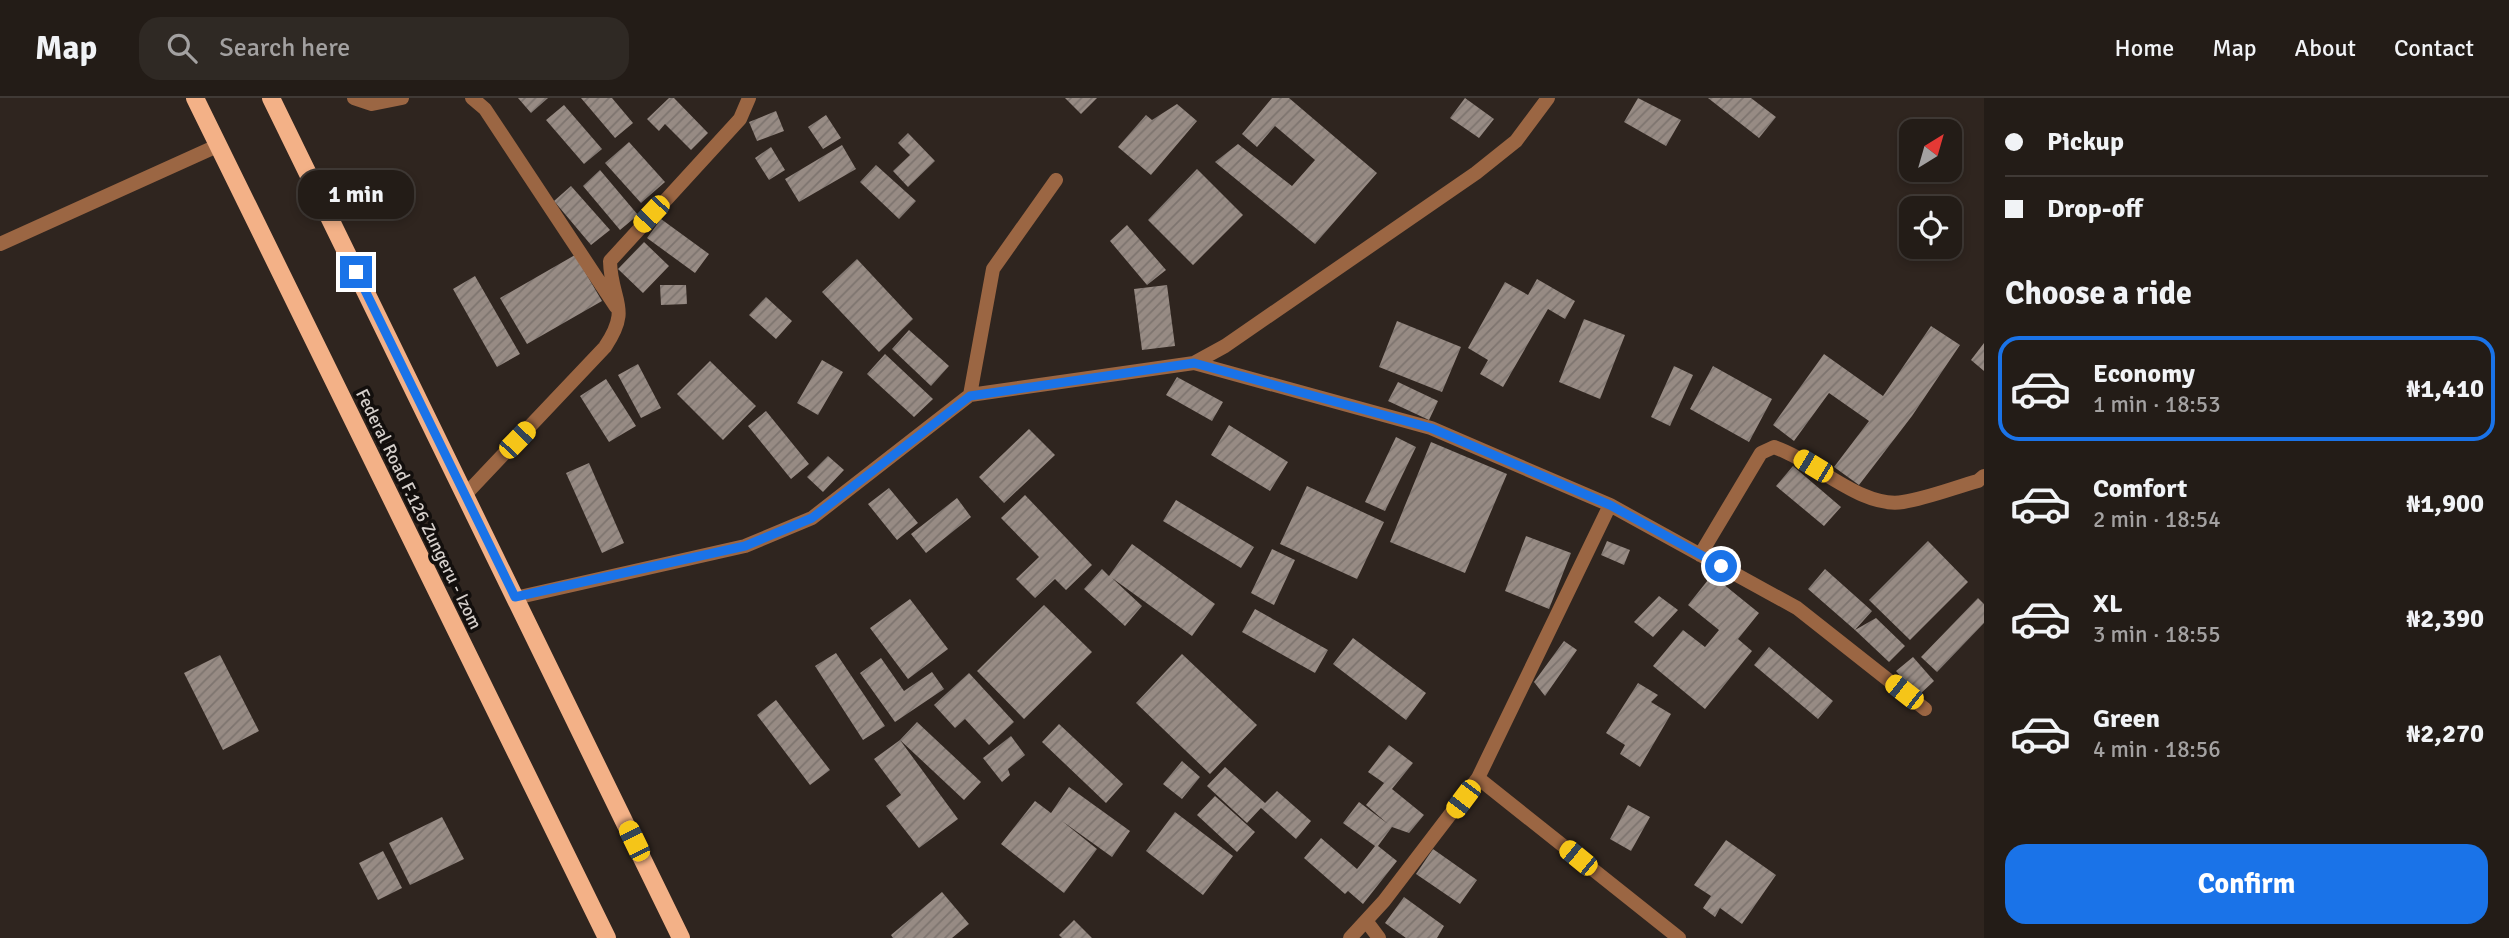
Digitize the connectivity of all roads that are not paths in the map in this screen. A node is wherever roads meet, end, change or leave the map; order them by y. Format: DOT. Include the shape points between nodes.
graph roads {
  1 [pos="195,98"];
  2 [pos="271,98"];
  3 [pos="354,98"];
  4 [pos="402,98"];
  5 [pos="472,98"];
  6 [pos="749,98"];
  7 [pos="1548,98"];
  8 [pos="217,146"];
  9 [pos="1056,180"];
  10 [pos="0,244"];
  11 [pos="621,315"];
  12 [pos="1194,363"];
  13 [pos="970,396"];
  14 [pos="1984,476"];
  15 [pos="465,495"];
  16 [pos="1610,505"];
  17 [pos="1700,555"];
  18 [pos="515,597"];
  19 [pos="1925,709"];
  20 [pos="1478,778"];
  21 [pos="1367,922"];
  22 [pos="607,938"];
  23 [pos="681,938"];
  24 [pos="1350,938"];
  25 [pos="1379,938"];
  26 [pos="1679,938"];
  1 -- 8 [label="main road, Federal Road F.126 Zungeru - Izom"];
  2 -- 15 [label="main road"];
  3 -- 4 [label="street" via="372,104"];
  5 -- 11 [label="street" via="485,109"];
  6 -- 11 [label="street" via="740,119 610,261"];
  7 -- 12 [label="street" via="1516,142 1476,173"];
  8 -- 10 [label="street"];
  8 -- 22 [label="main road, Federal Road F.126 Zungeru - Izom"];
  9 -- 13 [label="street" via="993,269"];
  11 -- 15 [label="street" via="605,347"];
  12 -- 13 [label="street"];
  12 -- 16 [label="street" via="1431,428"];
  13 -- 18 [label="street" via="812,518 779,534 745,546"];
  14 -- 17 [label="street" via="1902,503 1883,502 1861,495 1774,447 1761,453"];
  15 -- 18 [label="main road"];
  16 -- 17 [label="street"];
  16 -- 20 [label="street"];
  17 -- 19 [label="street" via="1797,608"];
  18 -- 23 [label="main road"];
  20 -- 21 [label="street"];
  20 -- 26 [label="street"];
  21 -- 24 [label="street"];
  21 -- 25 [label="street"];
}
